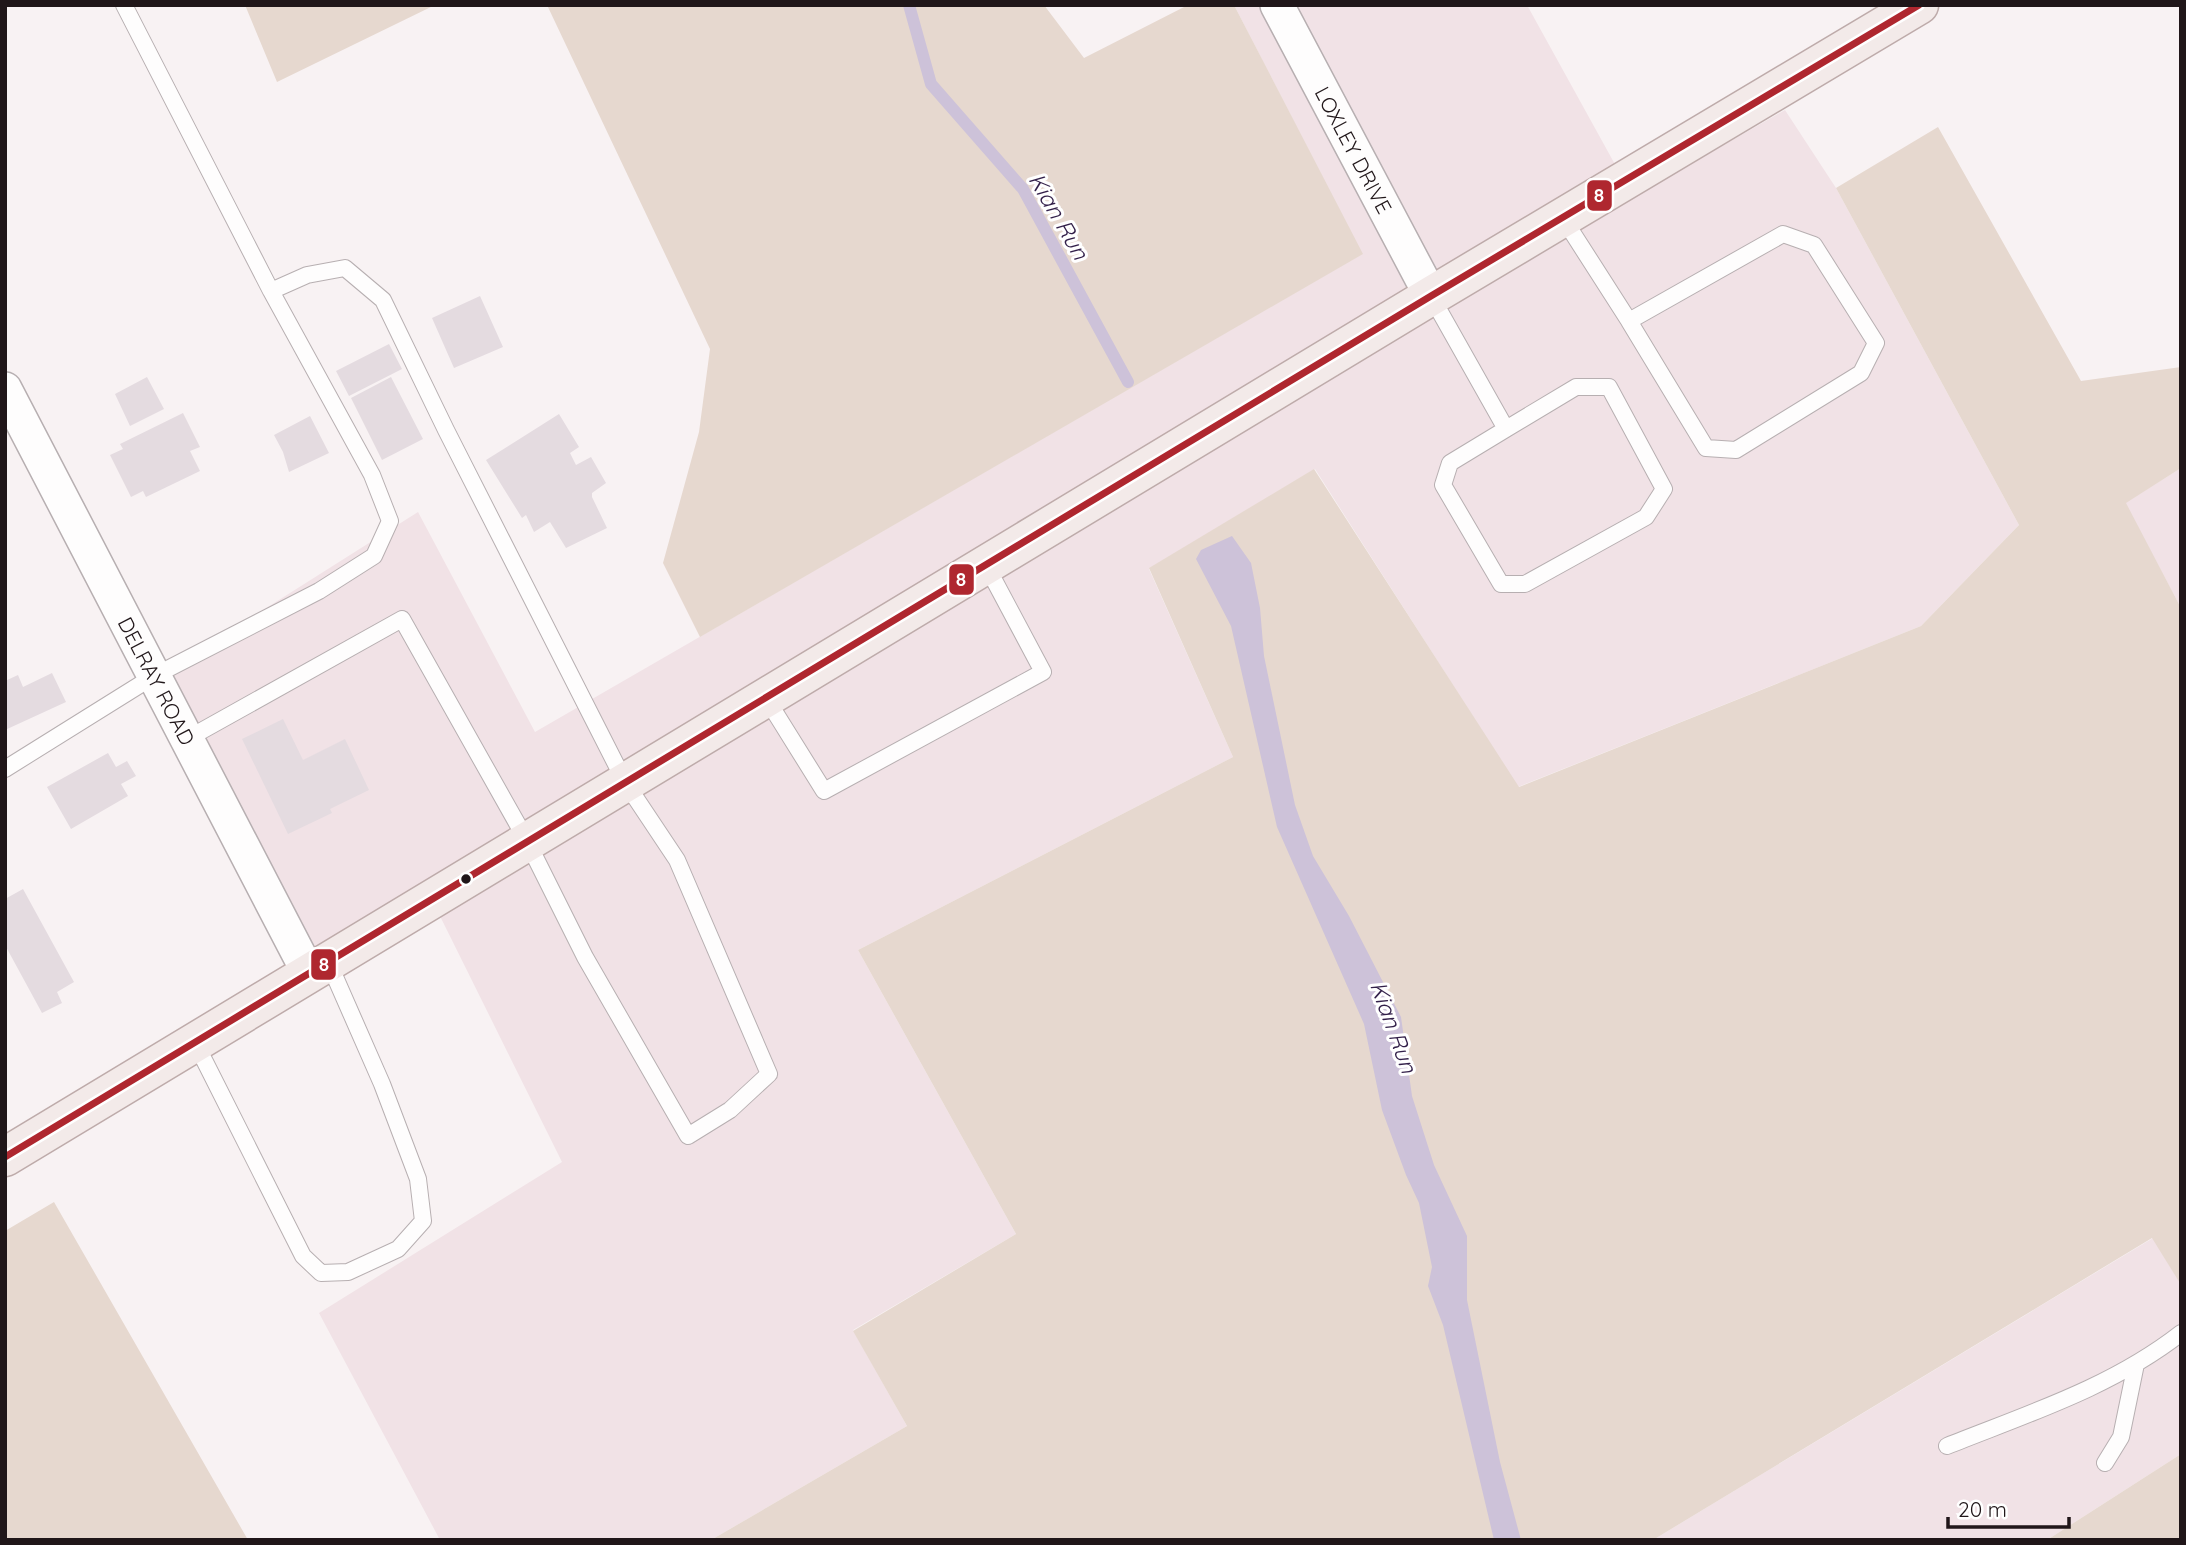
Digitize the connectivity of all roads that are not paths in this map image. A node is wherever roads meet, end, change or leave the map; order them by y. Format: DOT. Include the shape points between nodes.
graph roads {
  1 [pos="124,5"];
  2 [pos="1277,5"];
  3 [pos="1919,5"];
  4 [pos="1563,218"];
  5 [pos="271,291"];
  6 [pos="1431,296"];
  7 [pos="1629,321"];
  8 [pos="5,389"];
  9 [pos="1506,429"];
  10 [pos="986,565"];
  11 [pos="154,676"];
  12 [pos="766,698"];
  13 [pos="187,739"];
  14 [pos="5,769"];
  15 [pos="625,782"];
  16 [pos="527,841"];
  17 [pos="318,966"];
  18 [pos="195,1042"];
  19 [pos="5,1157"];
  20 [pos="2181,1333"];
  21 [pos="2136,1364"];
  22 [pos="1947,1446"];
  23 [pos="2105,1463"];
  1 -- 5 [label="lane"];
  2 -- 6 [label="street, LOXLEY DRIVE"];
  3 -- 4 [label="main road"];
  4 -- 6 [label="main road"];
  4 -- 7 [label="lane"];
  5 -- 11 [label="lane" via="372,475 390,521 374,556 318,591"];
  5 -- 15 [label="lane" via="307,275 345,268 383,300"];
  6 -- 9 [label="lane"];
  6 -- 10 [label="main road"];
  7 -- 7 [label="lane" via="1706,448 1736,450 1782,422 1861,373 1876,343 1814,245 1783,234"];
  8 -- 11 [label="street, DELRAY ROAD"];
  9 -- 9 [label="lane" via="1450,463 1443,485 1501,584 1525,584 1646,517 1664,489 1609,387 1576,387"];
  10 -- 12 [label="main road"];
  10 -- 12 [label="lane" via="1043,672 824,791"];
  11 -- 13 [label="street, DELRAY ROAD"];
  11 -- 14 [label="lane"];
  12 -- 15 [label="main road"];
  13 -- 16 [label="lane" via="402,619"];
  13 -- 17 [label="street, DELRAY ROAD"];
  15 -- 16 [label="main road"];
  15 -- 16 [label="lane" via="677,860 769,1074 730,1110 688,1136 585,957"];
  16 -- 17 [label="main road"];
  17 -- 18 [label="main road"];
  17 -- 18 [label="lane" via="382,1084 418,1179 423,1221 398,1249 348,1272 321,1273 303,1256"];
  18 -- 19 [label="main road"];
  20 -- 21 [label="lane"];
  21 -- 22 [label="lane" via="2070,1397"];
  21 -- 23 [label="lane" via="2121,1437"];
}
